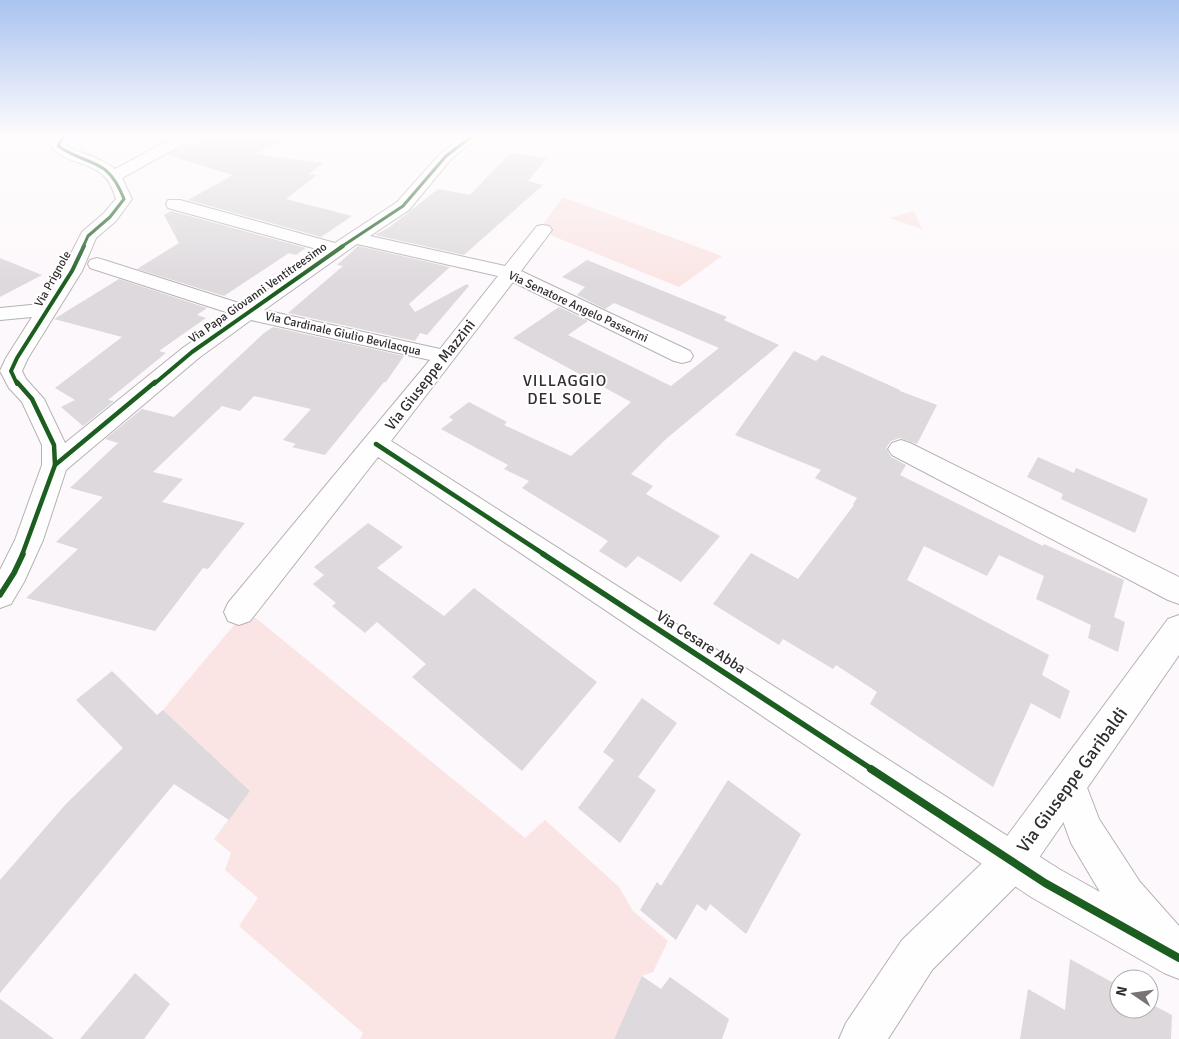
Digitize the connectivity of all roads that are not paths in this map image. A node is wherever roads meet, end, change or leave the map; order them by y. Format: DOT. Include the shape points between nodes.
graph roads {
  1 [pos="118,185"];
  2 [pos="421,185"];
  3 [pos="174,204"];
  4 [pos="543,230"];
  5 [pos="346,243"];
  6 [pos="97,264"];
  7 [pos="511,273"];
  8 [pos="48,310"];
  9 [pos="248,312"];
  10 [pos="0,314"];
  11 [pos="682,356"];
  12 [pos="445,357"];
  13 [pos="376,444"];
  14 [pos="901,448"];
  15 [pos="55,465"];
  16 [pos="1179,591"];
  17 [pos="0,595"];
  18 [pos="239,612"];
  19 [pos="1179,629"];
  20 [pos="1068,785"];
  21 [pos="1013,861"];
  22 [pos="1178,958"];
  23 [pos="862,1039"];
  1 -- 8 [label="street, Via Prignole" via="124,199 110,217 88,236 72,271"];
  2 -- 5 [label="street, Via Papa Giovanni Ventitreesimo" via="403,206"];
  3 -- 5 [label="street, Via Senatore Angelo Passerini"];
  4 -- 7 [label="street, Via Giuseppe Mazzini"];
  5 -- 7 [label="street, Via Senatore Angelo Passerini"];
  5 -- 9 [label="street, Via Papa Giovanni Ventitreesimo"];
  6 -- 9 [label="street, Via Cardinale Giulio Bevilacqua"];
  7 -- 11 [label="street, Via Senatore Angelo Passerini"];
  7 -- 12 [label="street, Via Giuseppe Mazzini"];
  8 -- 10 [label="street"];
  8 -- 15 [label="street, Via Prignole" via="11,371 32,399 54,445"];
  9 -- 12 [label="street, Via Cardinale Giulio Bevilacqua"];
  9 -- 15 [label="street, Via Papa Giovanni Ventitreesimo" via="192,352"];
  12 -- 13 [label="street, Via Giuseppe Mazzini"];
  13 -- 18 [label="street, Via Giuseppe Mazzini"];
  13 -- 21 [label="street, Via Cesare Abba"];
  14 -- 16 [label="street"];
  15 -- 17 [label="street" via="29,540"];
  19 -- 20 [label="street, Via Giuseppe Garibaldi"];
  20 -- 21 [label="street, Via Giuseppe Garibaldi"];
  20 -- 22 [label="street" via="1084,830 1126,896"];
  21 -- 22 [label="street, Via Cesare Abba" via="1045,883"];
  21 -- 23 [label="street, Via Giuseppe Garibaldi" via="917,954"];
}
